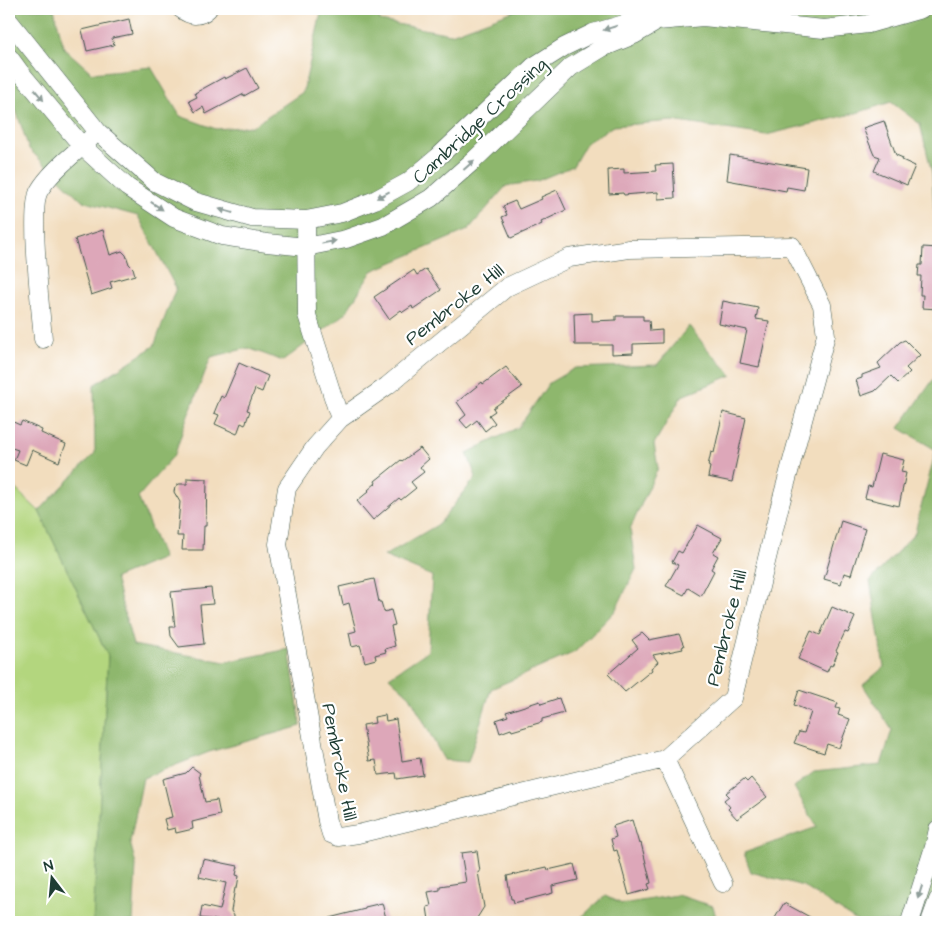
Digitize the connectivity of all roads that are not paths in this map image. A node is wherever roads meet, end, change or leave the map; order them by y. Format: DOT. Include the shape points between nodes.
graph roads {
  1 [pos="181,9"];
  2 [pos="208,9"];
  3 [pos="921,9"];
  4 [pos="9,20"];
  5 [pos="658,21"];
  6 [pos="9,57"];
  7 [pos="98,132"];
  8 [pos="82,146"];
  9 [pos="306,220"];
  10 [pos="306,246"];
  11 [pos="43,339"];
  12 [pos="340,419"];
  13 [pos="665,759"];
  14 [pos="938,828"];
  15 [pos="723,883"];
  16 [pos="938,900"];
  17 [pos="910,922"];
  18 [pos="930,922"];
  1 -- 2 [label="street" via="192,15"];
  3 -- 5 [label="street, Cambridge Crossing" via="868,24 824,29 703,18"];
  4 -- 7 [label="street, Cambridge Crossing"];
  5 -- 9 [label="street, Cambridge Crossing, one-way" via="624,24 593,33 564,47 534,66 408,182 375,200"];
  10 -- 5 [label="street, Cambridge Crossing, one-way" via="346,239 383,226 431,198 571,66"];
  6 -- 8 [label="street, Cambridge Crossing, one-way"];
  7 -- 8 [label="street"];
  9 -- 7 [label="street, Cambridge Crossing, one-way" via="252,218 193,201 155,182"];
  8 -- 10 [label="street, Cambridge Crossing, one-way" via="128,187 174,218 222,236"];
  8 -- 11 [label="street" via="38,192 35,224"];
  9 -- 10 [label="street"];
  10 -- 12 [label="street" via="307,315"];
  12 -- 13 [label="street, Pembroke Hill" via="315,447 287,488 278,544 331,834 338,837 358,834"];
  12 -- 13 [label="street, Pembroke Hill" via="387,386 506,287 569,258 629,249 792,246 822,305 826,336 733,698"];
  13 -- 15 [label="street"];
  14 -- 17 [label="street, one-way"];
  16 -- 18 [label="street"];
}
